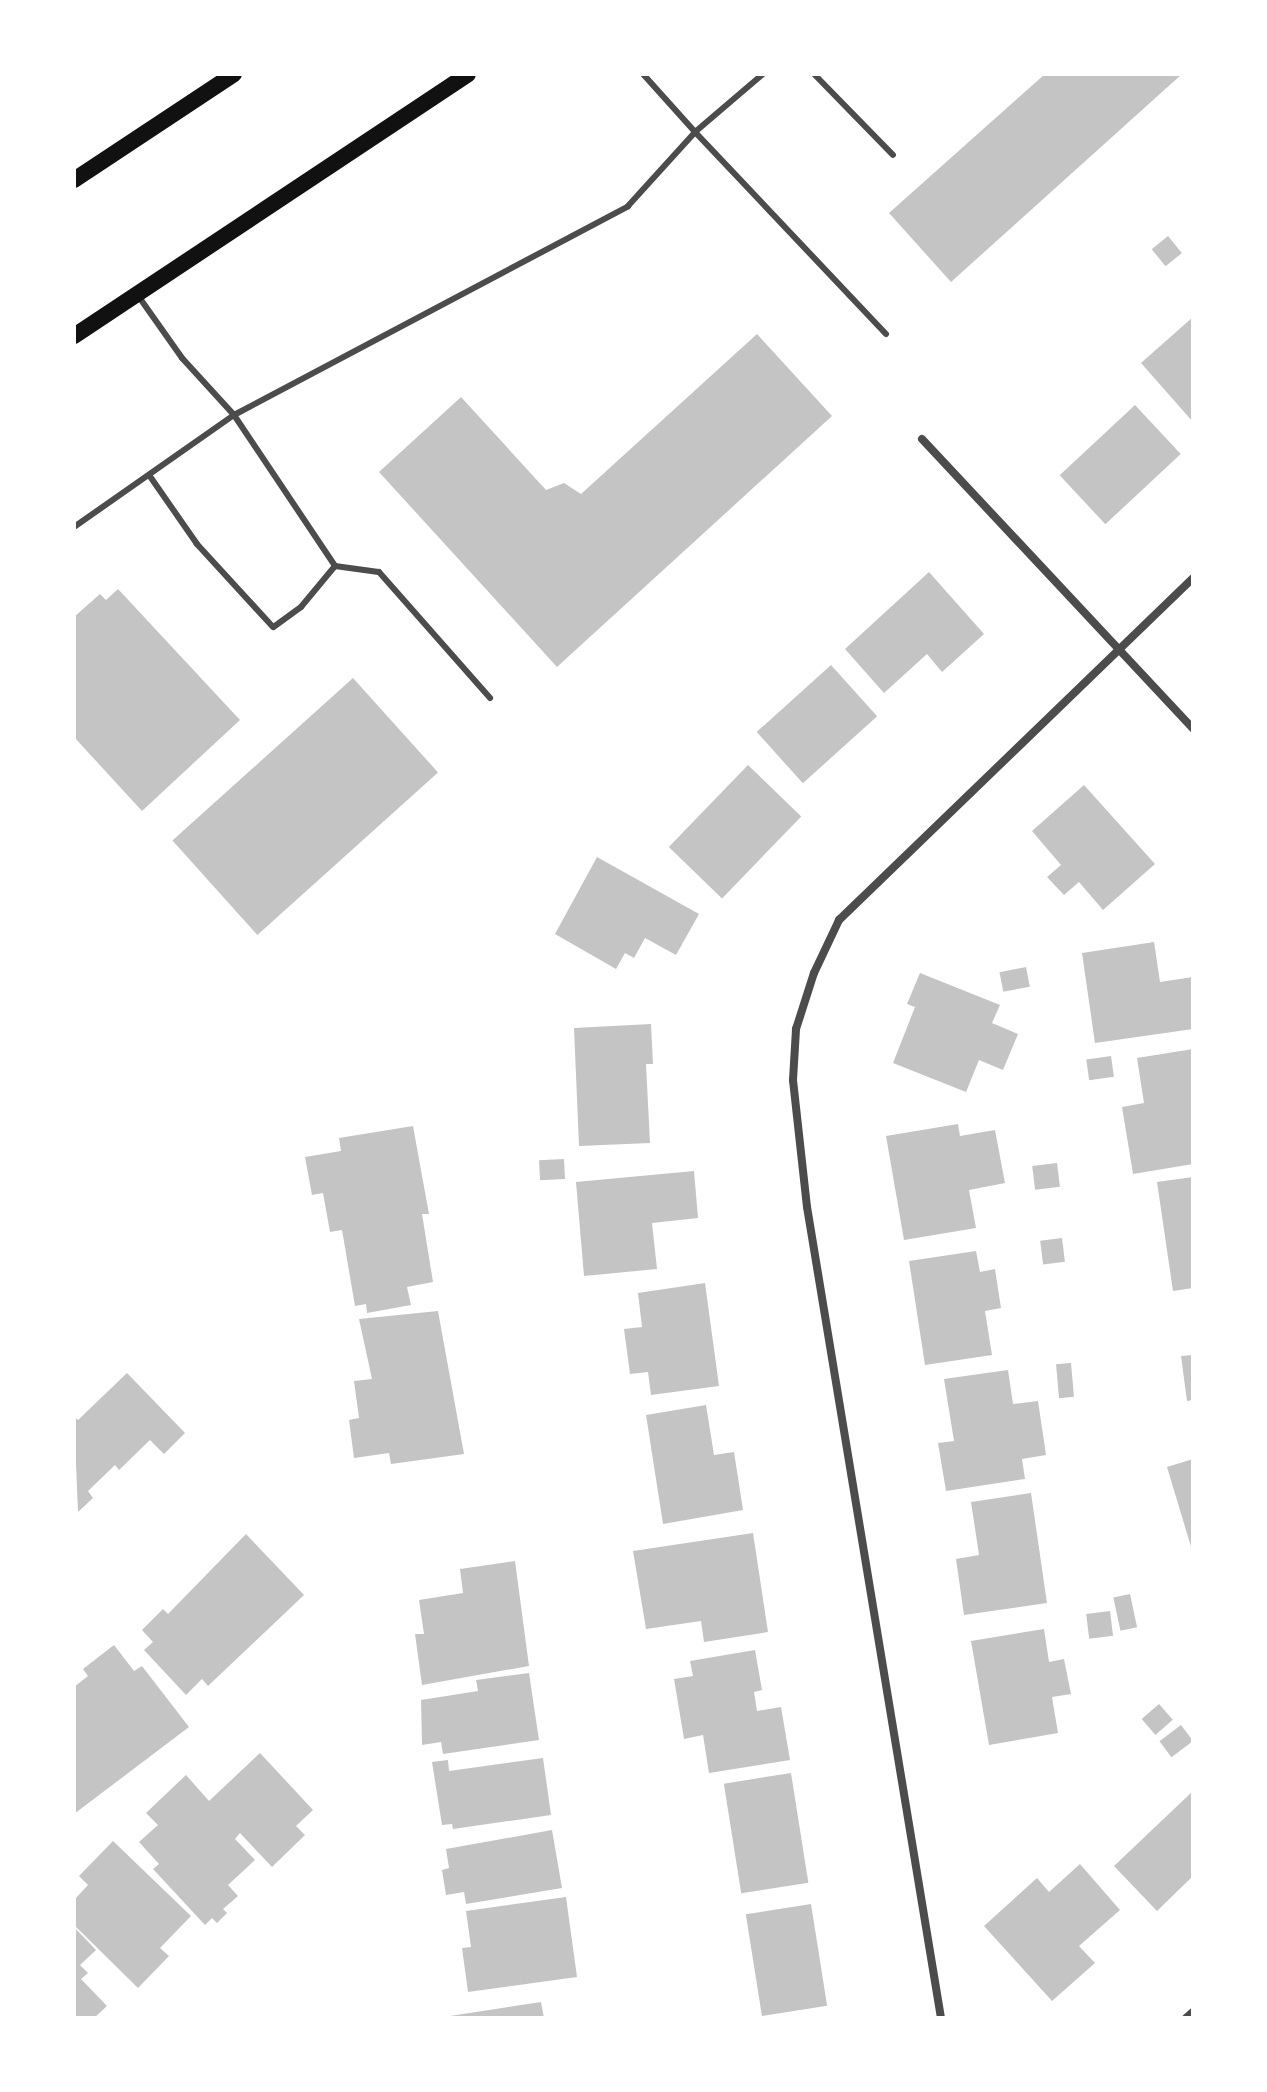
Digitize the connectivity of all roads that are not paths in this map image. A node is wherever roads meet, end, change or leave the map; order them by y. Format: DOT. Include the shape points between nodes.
graph roads {
  1 [pos="234,74"];
  2 [pos="468,74"];
  3 [pos="643,74"];
  4 [pos="763,74"];
  5 [pos="814,74"];
  6 [pos="695,132"];
  7 [pos="893,155"];
  8 [pos="74,180"];
  9 [pos="137,294"];
  10 [pos="886,334"];
  11 [pos="74,336"];
  12 [pos="234,415"];
  13 [pos="922,439"];
  14 [pos="149,475"];
  15 [pos="74,527"];
  16 [pos="335,566"];
  17 [pos="1193,578"];
  18 [pos="1117,649"];
  19 [pos="490,698"];
  20 [pos="1193,729"];
  21 [pos="1193,2012"];
  22 [pos="941,2018"];
  23 [pos="1186,2018"];
  1 -- 8 [label="main road"];
  2 -- 9 [label="main road"];
  3 -- 6 [label="lane"];
  4 -- 6 [label="lane"];
  5 -- 7 [label="lane"];
  6 -- 10 [label="lane"];
  6 -- 12 [label="lane" via="628,206"];
  9 -- 11 [label="main road"];
  9 -- 12 [label="lane" via="182,358"];
  12 -- 14 [label="lane"];
  12 -- 16 [label="lane"];
  13 -- 18 [label="street"];
  14 -- 15 [label="lane"];
  14 -- 16 [label="lane" via="197,544 273,627 301,607"];
  16 -- 19 [label="lane" via="379,572"];
  17 -- 18 [label="street"];
  18 -- 20 [label="street"];
  18 -- 22 [label="street" via="839,920 796,1029 793,1080 807,1207"];
  21 -- 23 [label="street"];
}
